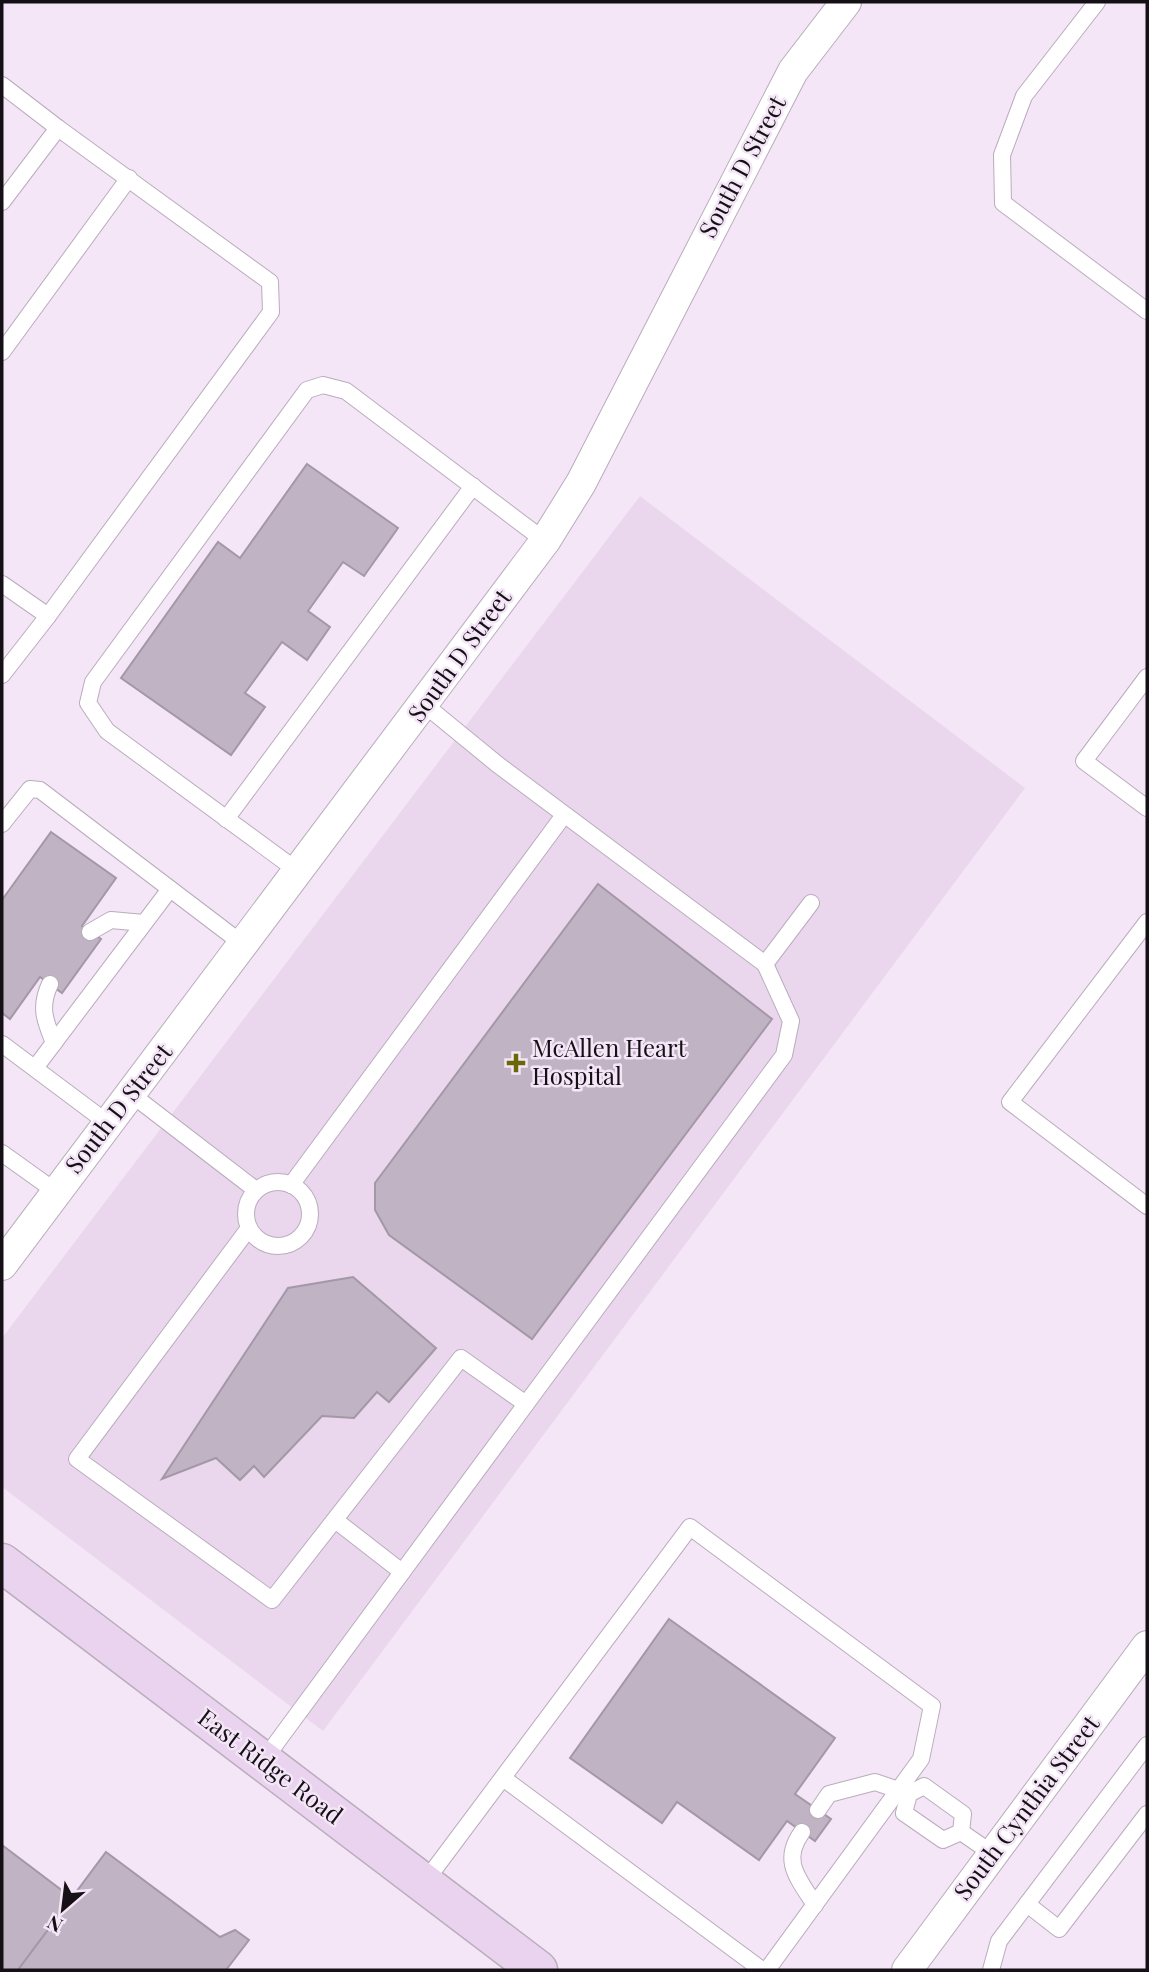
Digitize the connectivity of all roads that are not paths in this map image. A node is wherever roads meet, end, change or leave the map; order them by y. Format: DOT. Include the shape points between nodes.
graph roads {
  1 [pos="846,2"];
  2 [pos="1097,2"];
  3 [pos="2,85"];
  4 [pos="58,128"];
  5 [pos="129,178"];
  6 [pos="2,202"];
  7 [pos="1147,311"];
  8 [pos="2,352"];
  9 [pos="473,486"];
  10 [pos="545,541"];
  11 [pos="2,584"];
  12 [pos="48,615"];
  13 [pos="2,676"];
  14 [pos="1147,677"];
  15 [pos="425,705"];
  16 [pos="1147,808"];
  17 [pos="564,815"];
  18 [pos="226,819"];
  19 [pos="2,824"];
  20 [pos="299,872"];
  21 [pos="170,889"];
  22 [pos="811,903"];
  23 [pos="1147,922"];
  24 [pos="144,923"];
  25 [pos="90,932"];
  26 [pos="244,946"];
  27 [pos="765,964"];
  28 [pos="50,984"];
  29 [pos="54,1043"];
  30 [pos="2,1044"];
  31 [pos="35,1068"];
  32 [pos="131,1094"];
  33 [pos="109,1124"];
  34 [pos="2,1153"];
  35 [pos="291,1185"];
  36 [pos="55,1191"];
  37 [pos="256,1191"];
  38 [pos="1147,1206"];
  39 [pos="249,1228"];
  40 [pos="2,1265"];
  41 [pos="526,1404"];
  42 [pos="335,1520"];
  43 [pos="2,1563"];
  44 [pos="402,1572"];
  45 [pos="1147,1646"];
  46 [pos="1147,1745"];
  47 [pos="263,1761"];
  48 [pos="503,1777"];
  49 [pos="905,1791"];
  50 [pos="818,1810"];
  51 [pos="1147,1814"];
  52 [pos="802,1832"];
  53 [pos="961,1832"];
  54 [pos="993,1854"];
  55 [pos="424,1884"];
  56 [pos="1027,1904"];
  57 [pos="815,1905"];
  58 [pos="538,1970"];
  59 [pos="762,1970"];
  60 [pos="767,1970"];
  61 [pos="907,1970"];
  62 [pos="991,1970"];
  1 -- 10 [label="street, South D Street" via="793,71 581,483"];
  2 -- 7 [label="lane" via="1024,96 1002,155 1003,203"];
  3 -- 4 [label="lane"];
  4 -- 5 [label="lane"];
  4 -- 6 [label="lane"];
  5 -- 8 [label="lane"];
  5 -- 12 [label="lane" via="270,282 271,312"];
  9 -- 10 [label="lane"];
  9 -- 18 [label="lane"];
  9 -- 18 [label="lane" via="346,391 323,385 307,390 93,682 88,703 107,732"];
  10 -- 15 [label="street, South D Street"];
  11 -- 12 [label="lane"];
  12 -- 13 [label="lane"];
  14 -- 16 [label="lane" via="1084,761"];
  15 -- 17 [label="lane"];
  15 -- 20 [label="street, South D Street"];
  17 -- 27 [label="lane"];
  17 -- 35 [label="lane"];
  18 -- 20 [label="lane"];
  19 -- 21 [label="lane" via="30,789 40,790"];
  20 -- 26 [label="street, South D Street"];
  21 -- 24 [label="lane"];
  21 -- 26 [label="lane"];
  22 -- 27 [label="lane"];
  23 -- 38 [label="lane" via="1010,1102"];
  24 -- 25 [label="lane" via="111,919"];
  24 -- 29 [label="lane"];
  26 -- 32 [label="street, South D Street"];
  27 -- 41 [label="lane" via="791,1021 784,1055"];
  28 -- 29 [label="lane" via="43,999 43,1015"];
  29 -- 31 [label="lane"];
  30 -- 31 [label="lane"];
  31 -- 33 [label="lane"];
  32 -- 33 [label="street, South D Street"];
  32 -- 37 [label="lane"];
  33 -- 36 [label="street, South D Street"];
  34 -- 36 [label="lane"];
  35 -- 37 [label="lane" via="272,1182"];
  35 -- 39 [label="lane" via="306,1198 309,1208 307,1228 301,1236 274,1245 255,1237"];
  36 -- 40 [label="street, South D Street"];
  37 -- 39 [label="lane" via="246,1209"];
  39 -- 42 [label="lane" via="78,1459 272,1600"];
  41 -- 42 [label="lane" via="461,1358"];
  41 -- 44 [label="lane"];
  42 -- 44 [label="lane"];
  43 -- 47 [label="main road, East Ridge Road"];
  44 -- 47 [label="lane"];
  45 -- 54 [label="street, South Cynthia Street"];
  46 -- 56 [label="lane"];
  47 -- 55 [label="main road, East Ridge Road"];
  48 -- 49 [label="lane" via="690,1527 932,1706 921,1759"];
  48 -- 55 [label="lane"];
  48 -- 59 [label="lane"];
  49 -- 50 [label="lane" via="875,1782 849,1787 829,1794"];
  49 -- 53 [label="lane" via="924,1786 963,1814"];
  49 -- 53 [label="lane" via="904,1813 943,1840"];
  49 -- 57 [label="lane"];
  51 -- 56 [label="lane" via="1059,1929"];
  52 -- 57 [label="lane" via="791,1847 792,1863"];
  53 -- 54 [label="lane"];
  54 -- 61 [label="street, South Cynthia Street"];
  55 -- 58 [label="main road, East Ridge Road"];
  56 -- 62 [label="lane" via="999,1941"];
  57 -- 60 [label="lane"];
}
